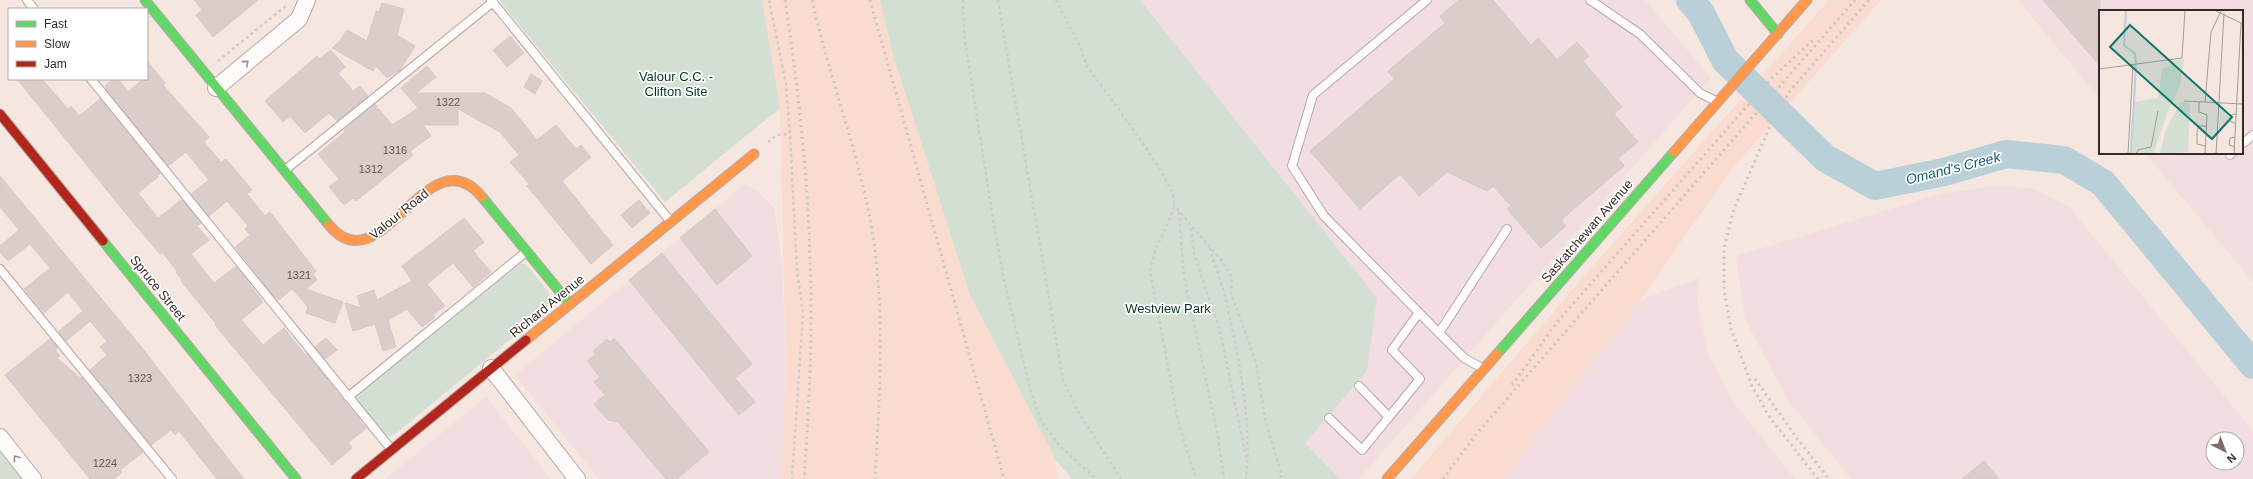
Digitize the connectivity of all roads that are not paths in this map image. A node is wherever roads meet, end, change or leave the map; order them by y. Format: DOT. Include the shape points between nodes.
graph roads {
  1 [pos="27,0"];
  2 [pos="307,0"];
  3 [pos="1427,0"];
  4 [pos="1590,0"];
  5 [pos="1750,0"];
  6 [pos="1807,0"];
  7 [pos="492,1"];
  8 [pos="150,2"];
  9 [pos="33,8"];
  10 [pos="1778,34"];
  11 [pos="92,80"];
  12 [pos="216,88"];
  13 [pos="1717,102"];
  14 [pos="0,114"];
  15 [pos="2253,135"];
  16 [pos="2243,143"];
  17 [pos="754,154"];
  18 [pos="284,171"];
  19 [pos="671,222"];
  20 [pos="1507,229"];
  21 [pos="527,251"];
  22 [pos="0,268"];
  23 [pos="570,304"];
  24 [pos="1418,314"];
  25 [pos="1439,333"];
  26 [pos="491,368"];
  27 [pos="1483,369"];
  28 [pos="1359,386"];
  29 [pos="348,397"];
  30 [pos="1390,417"];
  31 [pos="1329,418"];
  32 [pos="0,437"];
  33 [pos="391,450"];
  34 [pos="33,479"];
  35 [pos="172,479"];
  36 [pos="296,479"];
  37 [pos="356,479"];
  38 [pos="577,479"];
  39 [pos="1387,479"];
  1 -- 9 [label="lane"];
  12 -- 2 [label="street, one-way" via="299,19"];
  3 -- 24 [label="lane" via="1313,95 1292,166 1324,216"];
  4 -- 13 [label="lane" via="1640,34 1700,93"];
  5 -- 10 [label="street"];
  6 -- 10 [label="street, Saskatchewan Avenue"];
  7 -- 18 [label="lane"];
  7 -- 19 [label="lane"];
  8 -- 12 [label="street, Valour Road"];
  10 -- 13 [label="street, Saskatchewan Avenue"];
  11 -- 29 [label="lane"];
  12 -- 18 [label="street, Valour Road"];
  13 -- 27 [label="street, Saskatchewan Avenue"];
  14 -- 36 [label="street, Spruce Street"];
  15 -- 16 [label="lane"];
  17 -- 19 [label="street, Richard Avenue"];
  18 -- 21 [label="street, Valour Road" via="332,230 356,242 365,241 378,233 439,184 452,180 464,181 474,187"];
  19 -- 23 [label="street, Richard Avenue"];
  20 -- 25 [label="lane"];
  21 -- 23 [label="street, Valour Road"];
  21 -- 29 [label="lane"];
  22 -- 35 [label="lane"];
  23 -- 26 [label="street, Richard Avenue"];
  24 -- 25 [label="lane"];
  24 -- 30 [label="lane" via="1392,350 1420,379"];
  25 -- 27 [label="lane" via="1464,358"];
  26 -- 33 [label="street, Richard Avenue"];
  26 -- 38 [label="street"];
  27 -- 39 [label="street, Saskatchewan Avenue"];
  28 -- 30 [label="lane"];
  29 -- 33 [label="lane"];
  30 -- 31 [label="lane" via="1362,450"];
  34 -- 32 [label="street, one-way"];
  33 -- 37 [label="street, Richard Avenue"];
}
